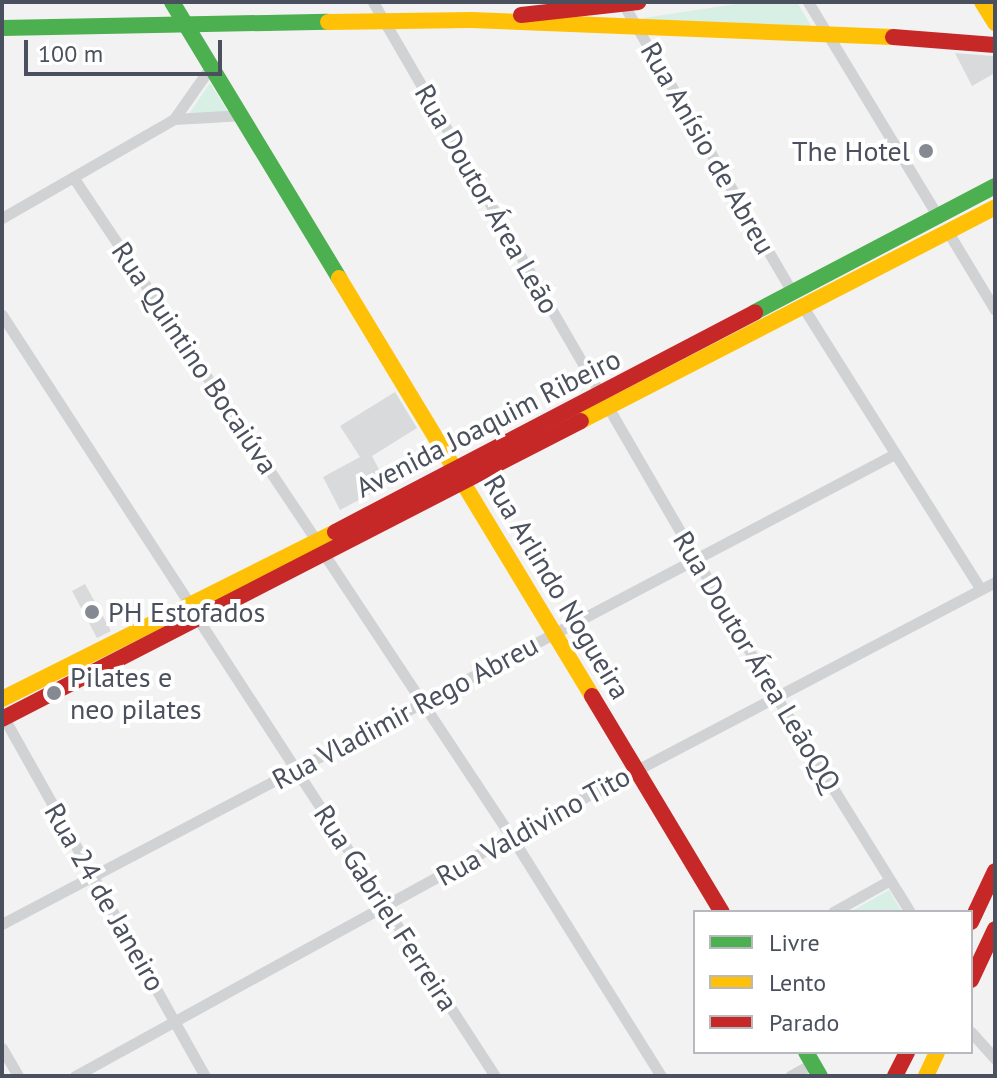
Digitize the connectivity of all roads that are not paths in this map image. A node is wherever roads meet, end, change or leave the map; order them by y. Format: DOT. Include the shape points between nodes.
graph roads {
  1 [pos="172,2"];
  2 [pos="373,2"];
  3 [pos="808,2"];
  4 [pos="982,2"];
  5 [pos="628,3"];
  6 [pos="471,20"];
  7 [pos="995,23"];
  8 [pos="385,25"];
  9 [pos="188,27"];
  10 [pos="2,28"];
  11 [pos="639,30"];
  12 [pos="826,32"];
  13 [pos="995,45"];
  14 [pos="212,65"];
  15 [pos="243,115"];
  16 [pos="174,119"];
  17 [pos="73,177"];
  18 [pos="995,186"];
  19 [pos="995,207"];
  20 [pos="938,217"];
  21 [pos="2,218"];
  22 [pos="948,232"];
  23 [pos="798,300"];
  24 [pos="995,310"];
  25 [pos="2,315"];
  26 [pos="603,403"];
  27 [pos="893,455"];
  28 [pos="455,470"];
  29 [pos="466,484"];
  30 [pos="315,539"];
  31 [pos="324,554"];
  32 [pos="696,559"];
  33 [pos="995,582"];
  34 [pos="979,587"];
  35 [pos="190,604"];
  36 [pos="198,619"];
  37 [pos="555,633"];
  38 [pos="775,695"];
  39 [pos="2,699"];
  40 [pos="422,703"];
  41 [pos="3,719"];
  42 [pos="636,769"];
  43 [pos="294,770"];
  44 [pos="511,836"];
  45 [pos="995,871"];
  46 [pos="93,876"];
  47 [pos="890,880"];
  48 [pos="387,907"];
  49 [pos="721,910"];
  50 [pos="837,910"];
  51 [pos="909,910"];
  52 [pos="973,918"];
  53 [pos="2,924"];
  54 [pos="995,929"];
  55 [pos="973,976"];
  56 [pos="175,1020"];
  57 [pos="973,1034"];
  58 [pos="2,1048"];
  59 [pos="906,1054"];
  60 [pos="936,1054"];
  61 [pos="995,1059"];
  62 [pos="813,1064"];
  63 [pos="930,1074"];
  64 [pos="18,1076"];
  65 [pos="75,1076"];
  66 [pos="205,1076"];
  67 [pos="495,1076"];
  68 [pos="661,1076"];
  69 [pos="790,1076"];
  70 [pos="895,1076"];
  1 -- 9 [label="main road, Rua Arlindo Nogueira"];
  2 -- 8 [label="street, Rua Doutor Área Leão"];
  3 -- 12 [label="street"];
  4 -- 7 [label="main road"];
  5 -- 6 [label="main road"];
  5 -- 11 [label="street, Rua Anísio de Abreu"];
  6 -- 8 [label="main road"];
  6 -- 11 [label="main road"];
  8 -- 9 [label="main road"];
  8 -- 26 [label="street, Rua Doutor Área Leão" via="508,229"];
  9 -- 10 [label="main road"];
  9 -- 14 [label="main road, Rua Arlindo Nogueira"];
  11 -- 12 [label="main road"];
  11 -- 23 [label="street, Rua Anísio de Abreu"];
  12 -- 13 [label="main road"];
  12 -- 20 [label="street"];
  14 -- 15 [label="main road, Rua Arlindo Nogueira"];
  14 -- 16 [label="street"];
  15 -- 16 [label="street"];
  15 -- 28 [label="main road, Rua Arlindo Nogueira"];
  16 -- 17 [label="street"];
  17 -- 21 [label="street"];
  17 -- 30 [label="street, Rua Quintino Bocaiúva"];
  18 -- 20 [label="main road, Avenida Joaquim Ribeiro"];
  19 -- 22 [label="main road, Avenida Joaquim Ribeiro"];
  20 -- 23 [label="main road, Avenida Joaquim Ribeiro"];
  22 -- 23 [label="main road, Avenida Joaquim Ribeiro"];
  22 -- 24 [label="street"];
  23 -- 26 [label="main road, Avenida Joaquim Ribeiro"];
  23 -- 27 [label="street, Rua Anísio de Abreu"];
  25 -- 35 [label="street"];
  26 -- 28 [label="main road, Avenida Joaquim Ribeiro"];
  26 -- 29 [label="main road, Avenida Joaquim Ribeiro"];
  26 -- 32 [label="street, Rua Doutor Área LeãoQQ"];
  27 -- 32 [label="street, Rua Vladimir Rego Abreu"];
  27 -- 34 [label="street, Rua Anísio de Abreu"];
  28 -- 29 [label="main road, Rua Arlindo Nogueira"];
  28 -- 30 [label="main road, Avenida Joaquim Ribeiro"];
  29 -- 31 [label="main road, Avenida Joaquim Ribeiro"];
  29 -- 37 [label="main road, Rua Arlindo Nogueira"];
  30 -- 35 [label="main road, Avenida Joaquim Ribeiro"];
  31 -- 36 [label="main road, Avenida Joaquim Ribeiro"];
  31 -- 40 [label="street"];
  32 -- 37 [label="street, Rua Vladimir Rego Abreu"];
  32 -- 38 [label="street, Rua Doutor Área LeãoQQ"];
  33 -- 34 [label="street, Rua Valdivino Tito"];
  34 -- 38 [label="street, Rua Valdivino Tito"];
  35 -- 39 [label="main road, Avenida Joaquim Ribeiro"];
  36 -- 41 [label="main road, Avenida Joaquim Ribeiro"];
  36 -- 43 [label="street, Rua Gabriel Ferreira"];
  37 -- 40 [label="street, Rua Vladimir Rego Abreu"];
  37 -- 42 [label="main road, Rua Arlindo Nogueira"];
  38 -- 42 [label="street, Rua Valdivino Tito"];
  38 -- 47 [label="street, Rua Doutor Área LeãoQQ"];
  40 -- 43 [label="street, Rua Vladimir Rego Abreu"];
  40 -- 44 [label="street"];
  41 -- 46 [label="street, Rua 24 de Janeiro"];
  42 -- 44 [label="street, Rua Valdivino Tito"];
  42 -- 49 [label="main road, Rua Arlindo Nogueira"];
  43 -- 46 [label="street, Rua Vladimir Rego Abreu"];
  43 -- 48 [label="street, Rua Gabriel Ferreira"];
  44 -- 48 [label="street, Rua Valdivino Tito"];
  44 -- 68 [label="street"];
  45 -- 52 [label="main road"];
  46 -- 53 [label="street, Rua Vladimir Rego Abreu"];
  46 -- 56 [label="street, Rua 24 de Janeiro"];
  47 -- 50 [label="street"];
  47 -- 51 [label="street, Rua Doutor Área LeãoQQ"];
  48 -- 56 [label="street, Rua Valdivino Tito"];
  48 -- 67 [label="street, Rua Gabriel Ferreira"];
  54 -- 55 [label="main road"];
  56 -- 65 [label="street, Rua Valdivino Tito"];
  56 -- 66 [label="street, Rua 24 de Janeiro"];
  57 -- 61 [label="street"];
  58 -- 64 [label="street"];
  59 -- 70 [label="main road"];
  60 -- 63 [label="main road"];
  62 -- 69 [label="street"];
}
